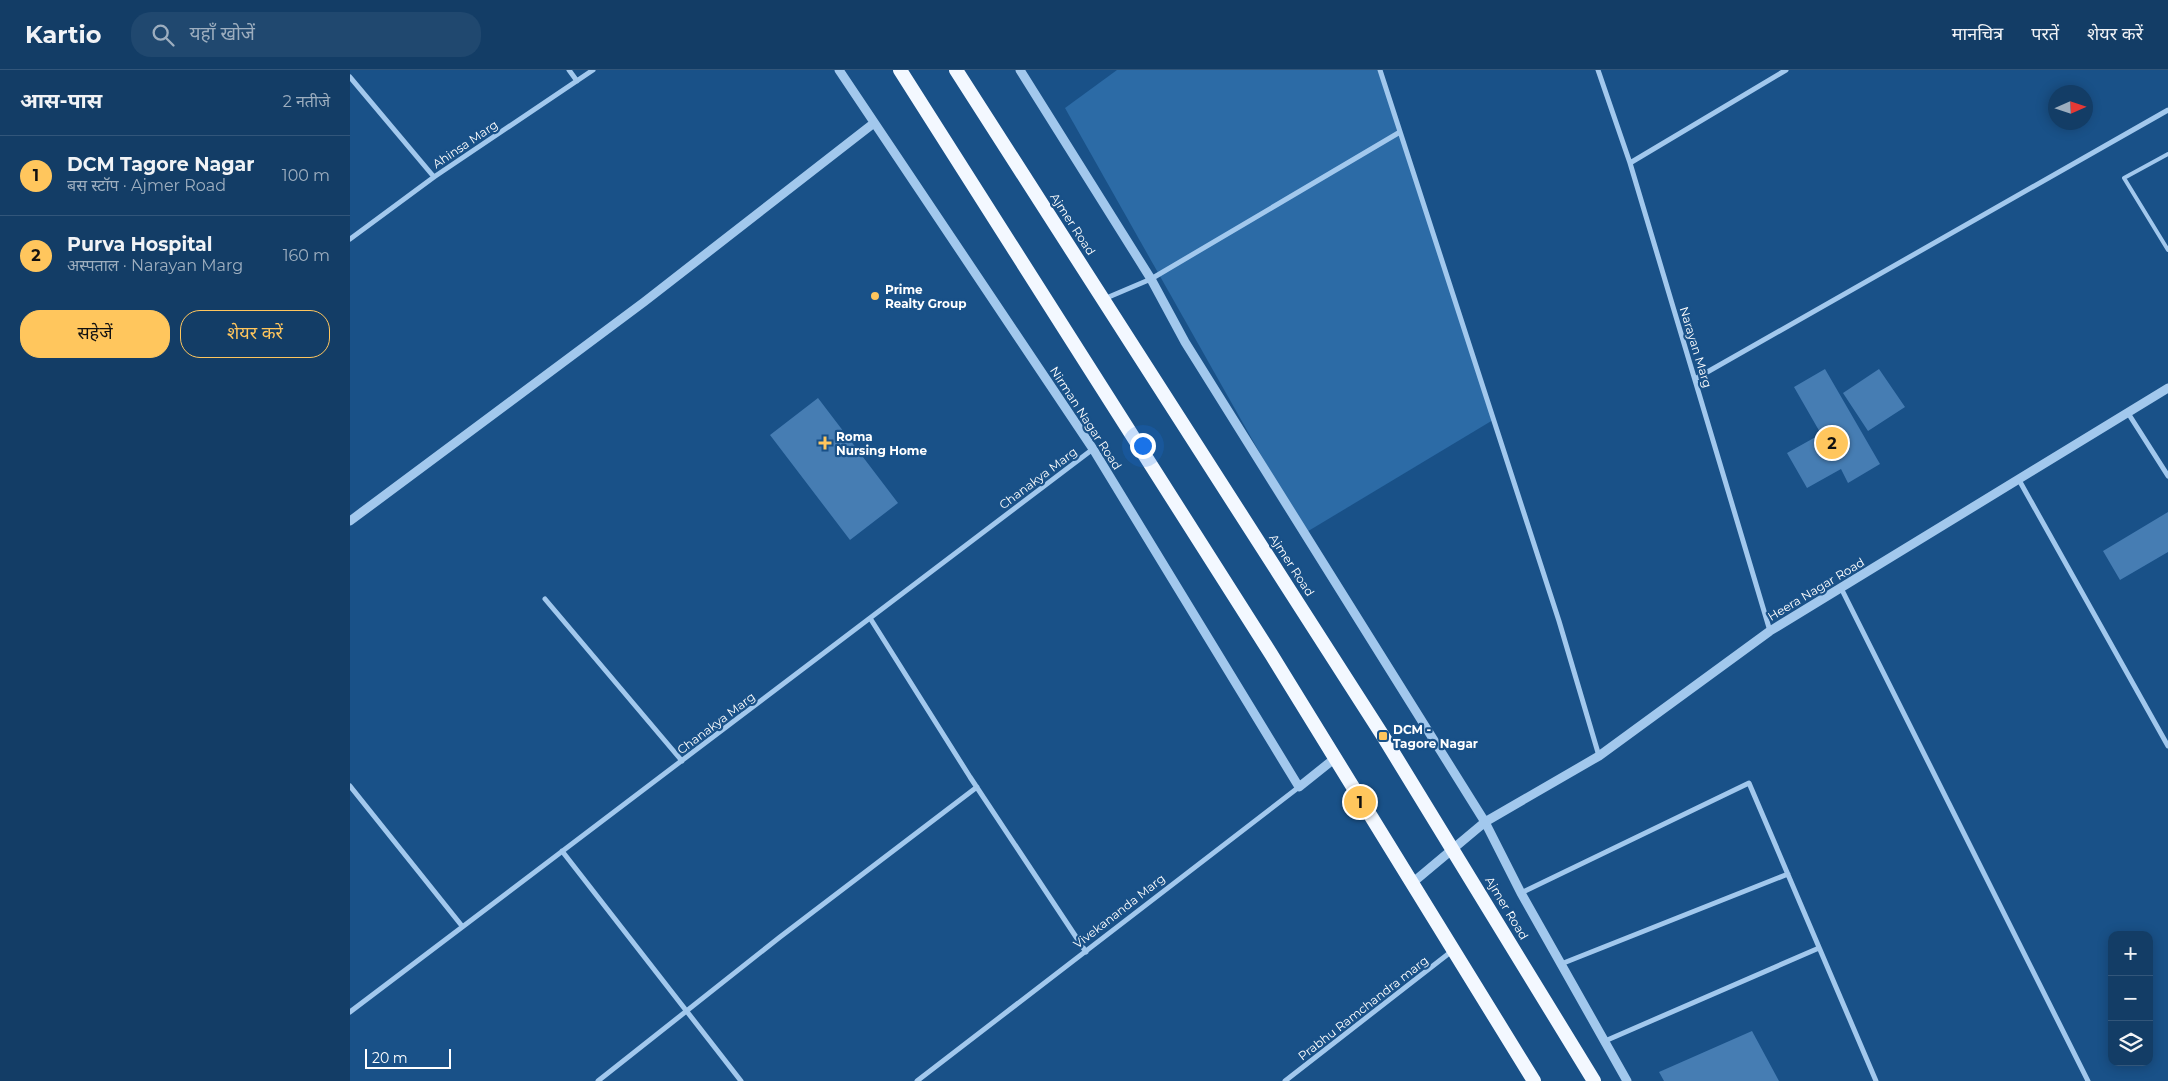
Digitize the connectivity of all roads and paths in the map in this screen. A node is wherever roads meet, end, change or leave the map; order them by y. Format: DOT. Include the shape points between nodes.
graph roads {
  1 [pos="569,70"];
  2 [pos="593,70"];
  3 [pos="840,70"];
  4 [pos="900,70"];
  5 [pos="956,70"];
  6 [pos="1020,70"];
  7 [pos="1380,70"];
  8 [pos="1598,70"];
  9 [pos="1786,70"];
  10 [pos="350,77"];
  11 [pos="577,81"];
  12 [pos="2168,110"];
  13 [pos="874,123"];
  14 [pos="1400,132"];
  15 [pos="2168,154"];
  16 [pos="1630,162"];
  17 [pos="434,177"];
  18 [pos="350,239"];
  19 [pos="2168,250"];
  20 [pos="1151,279"];
  21 [pos="1104,299"];
  22 [pos="1695,379"];
  23 [pos="2168,388"];
  24 [pos="2128,413"];
  25 [pos="1093,449"];
  26 [pos="2168,476"];
  27 [pos="2019,480"];
  28 [pos="350,521"];
  29 [pos="1841,588"];
  30 [pos="545,599"];
  31 [pos="870,618"];
  32 [pos="1770,631"];
  33 [pos="2168,746"];
  34 [pos="1599,756"];
  35 [pos="1334,759"];
  36 [pos="682,761"];
  37 [pos="350,786"];
  38 [pos="977,787"];
  39 [pos="1299,787"];
  40 [pos="1486,822"];
  41 [pos="1454,850"];
  42 [pos="562,851"];
  43 [pos="1788,874"];
  44 [pos="1411,884"];
  45 [pos="1521,892"];
  46 [pos="462,926"];
  47 [pos="1819,948"];
  48 [pos="1453,950"];
  49 [pos="1086,952"];
  50 [pos="1561,964"];
  51 [pos="687,1011"];
  52 [pos="350,1012"];
  53 [pos="1605,1041"];
  54 [pos="598,1081"];
  55 [pos="741,1081"];
  56 [pos="917,1081"];
  57 [pos="1285,1081"];
  58 [pos="1534,1081"];
  59 [pos="1594,1081"];
  60 [pos="1627,1081"];
  61 [pos="1876,1081"];
  62 [pos="2088,1081"];
  1 -- 11 [label="street"];
  2 -- 11 [label="street, Ahinsa Marg"];
  3 -- 13 [label="street, Nirman Nagar Road"];
  4 -- 35 [label="highway" via="1261,638"];
  5 -- 21 [label="highway, Ajmer Road"];
  6 -- 20 [label="street"];
  7 -- 14 [label="street"];
  8 -- 16 [label="street, Narayan Marg"];
  9 -- 16 [label="street"];
  10 -- 17 [label="street"];
  11 -- 17 [label="street, Ahinsa Marg"];
  12 -- 22 [label="street"];
  13 -- 25 [label="street, Nirman Nagar Road"];
  13 -- 28 [label="street" via="644,302"];
  14 -- 20 [label="street"];
  14 -- 34 [label="street" via="1559,622"];
  15 -- 19 [label="lane" via="2124,178"];
  16 -- 22 [label="street, Narayan Marg"];
  17 -- 18 [label="street, Ahinsa Marg"];
  20 -- 21 [label="street"];
  20 -- 40 [label="street" via="1186,342"];
  21 -- 41 [label="highway, Ajmer Road"];
  22 -- 32 [label="street, Narayan Marg"];
  23 -- 24 [label="street, Heera Nagar Road"];
  24 -- 26 [label="street"];
  24 -- 27 [label="street, Heera Nagar Road"];
  25 -- 31 [label="street, Chanakya Marg"];
  25 -- 39 [label="street, Nirman Nagar Road"];
  27 -- 29 [label="street, Heera Nagar Road"];
  27 -- 33 [label="street"];
  29 -- 32 [label="street, Heera Nagar Road"];
  29 -- 62 [label="street"];
  30 -- 36 [label="street"];
  31 -- 36 [label="street, Chanakya Marg"];
  31 -- 38 [label="street"];
  32 -- 34 [label="street, Heera Nagar Road"];
  34 -- 40 [label="street, Heera Nagar Road"];
  35 -- 39 [label="street, Vivekananda Marg"];
  35 -- 44 [label="highway"];
  36 -- 42 [label="street, Chanakya Marg"];
  37 -- 46 [label="street"];
  38 -- 49 [label="street"];
  38 -- 51 [label="street"];
  39 -- 49 [label="street, Vivekananda Marg"];
  40 -- 41 [label="street, Heera Nagar Road"];
  40 -- 45 [label="street"];
  41 -- 44 [label="street, Heera Nagar Road"];
  41 -- 59 [label="highway, Ajmer Road"];
  42 -- 46 [label="street, Chanakya Marg"];
  42 -- 51 [label="street"];
  43 -- 45 [label="street" via="1749,783"];
  43 -- 47 [label="street"];
  43 -- 50 [label="street"];
  44 -- 48 [label="highway"];
  45 -- 50 [label="street"];
  46 -- 52 [label="street, Chanakya Marg"];
  47 -- 53 [label="street"];
  47 -- 61 [label="street"];
  48 -- 57 [label="street, Prabhu Ramchandra marg"];
  48 -- 58 [label="highway"];
  49 -- 56 [label="street, Vivekananda Marg"];
  50 -- 53 [label="street"];
  51 -- 54 [label="street"];
  51 -- 55 [label="street"];
  53 -- 60 [label="street"];
}
